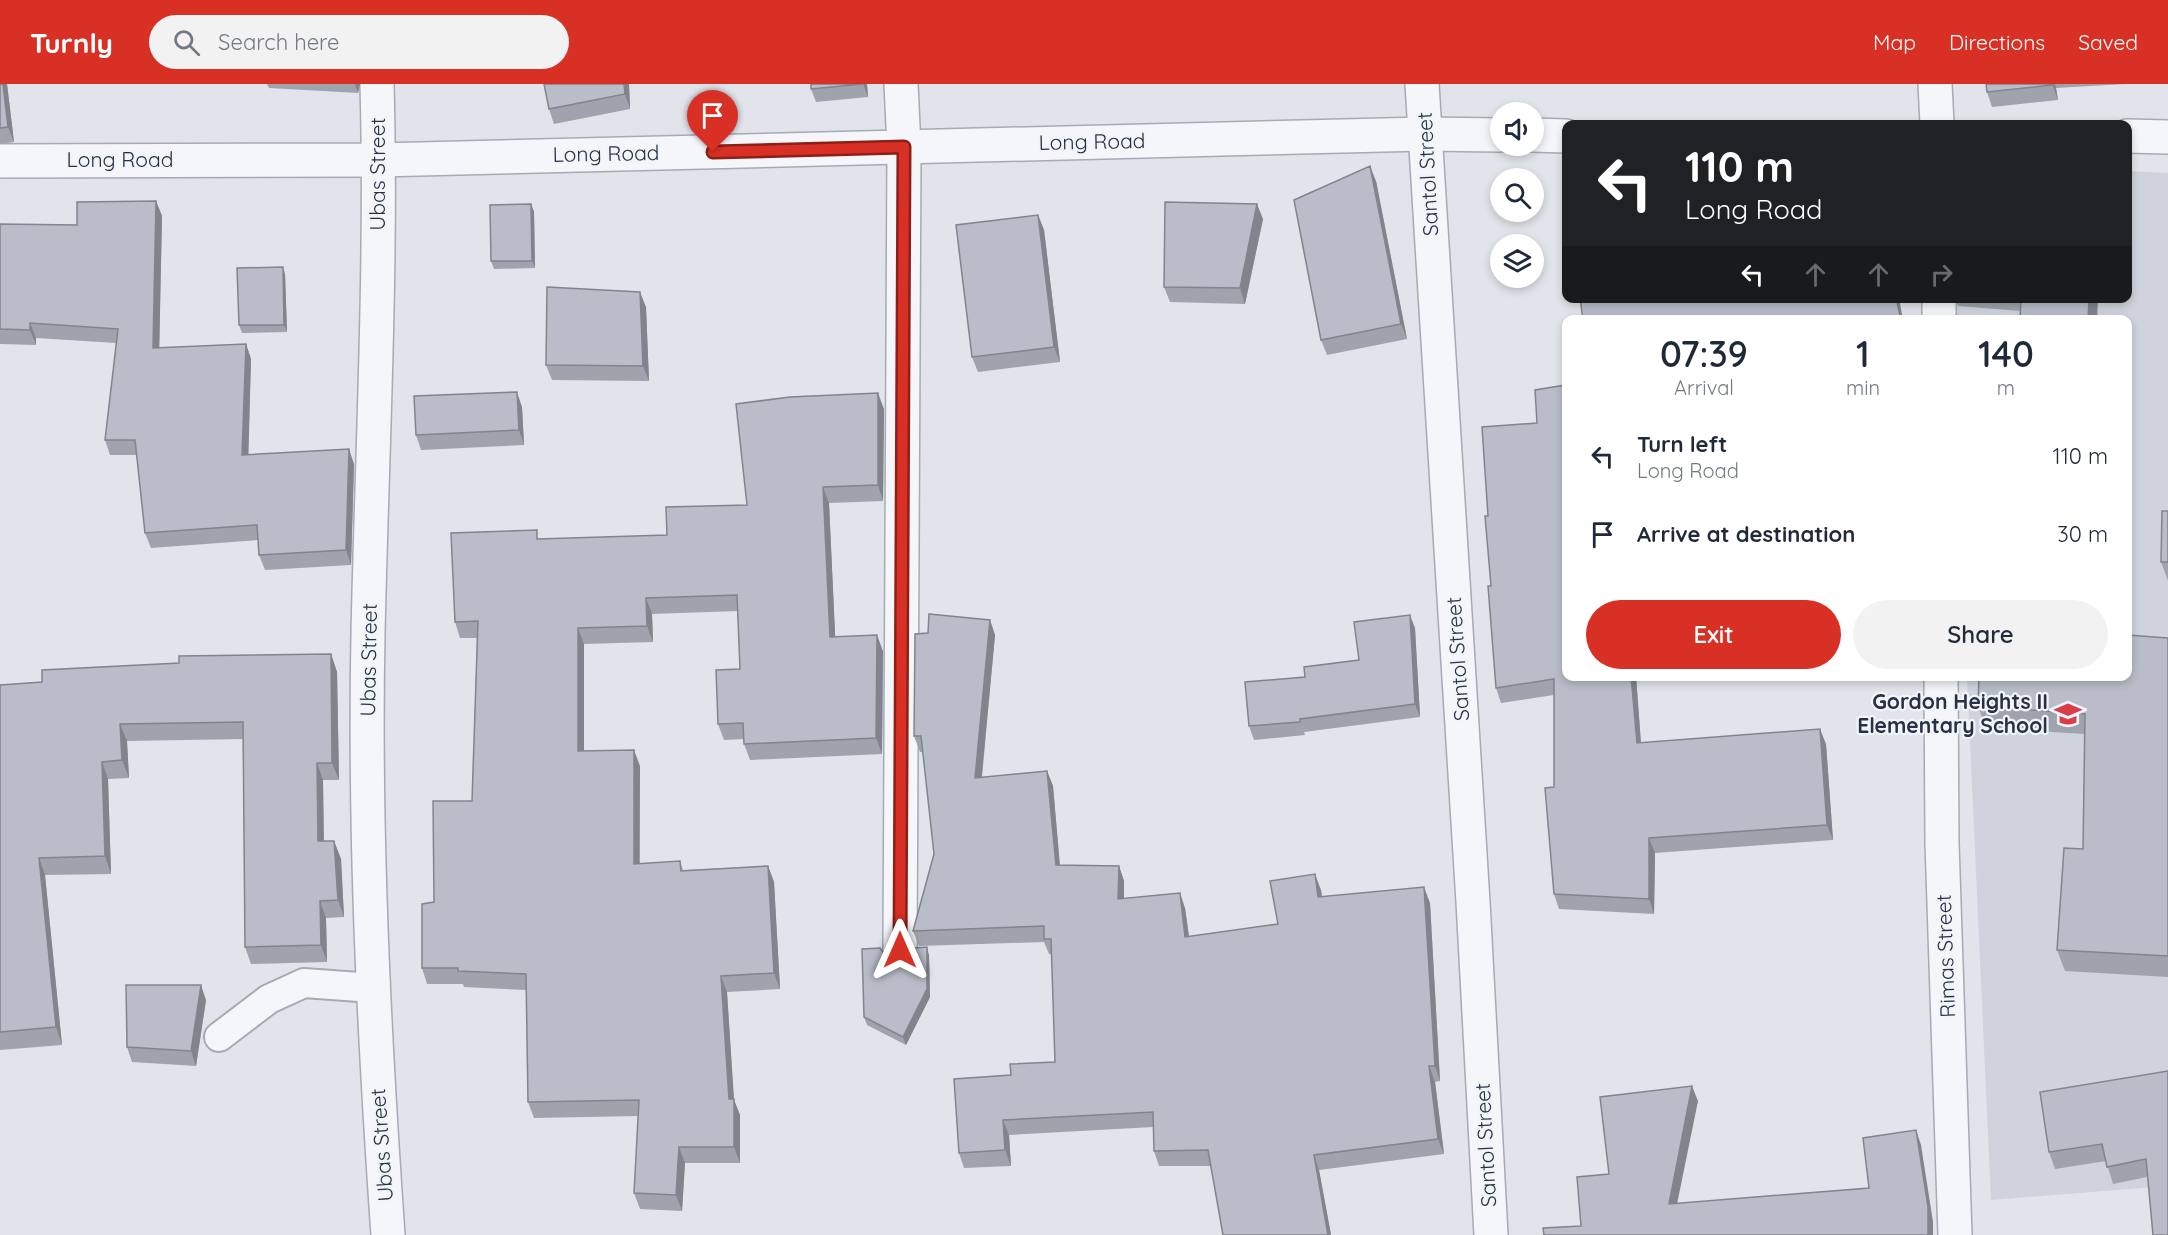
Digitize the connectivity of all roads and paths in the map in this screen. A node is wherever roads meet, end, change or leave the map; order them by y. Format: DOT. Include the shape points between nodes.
graph roads {
  1 [pos="377,84"];
  2 [pos="901,84"];
  3 [pos="1422,84"];
  4 [pos="1935,84"];
  5 [pos="1938,120"];
  6 [pos="1425,134"];
  7 [pos="1490,135"];
  8 [pos="1544,135"];
  9 [pos="1562,136"];
  10 [pos="2132,136"];
  11 [pos="2168,137"];
  12 [pos="904,147"];
  13 [pos="379,160"];
  14 [pos="0,161"];
  15 [pos="1941,681"];
  16 [pos="900,950"];
  17 [pos="373,988"];
  18 [pos="219,1036"];
  19 [pos="388,1235"];
  20 [pos="1491,1235"];
  21 [pos="1955,1235"];
  1 -- 13 [label="street, Ubas Street"];
  2 -- 12 [label="street"];
  3 -- 6 [label="street, Santol Street"];
  4 -- 5 [label="street"];
  6 -- 7 [label="street, Long Road"];
  6 -- 12 [label="street, Long Road"];
  6 -- 20 [label="street, Santol Street"];
  8 -- 9 [label="street"];
  10 -- 11 [label="street"];
  12 -- 13 [label="street, Long Road"];
  12 -- 16 [label="street"];
  13 -- 14 [label="street, Long Road"];
  13 -- 17 [label="street, Ubas Street" via="367,776"];
  15 -- 21 [label="street, Rimas Street" via="1942,843"];
  17 -- 18 [label="lane" via="304,983 269,999"];
  17 -- 19 [label="street, Ubas Street"];
}
